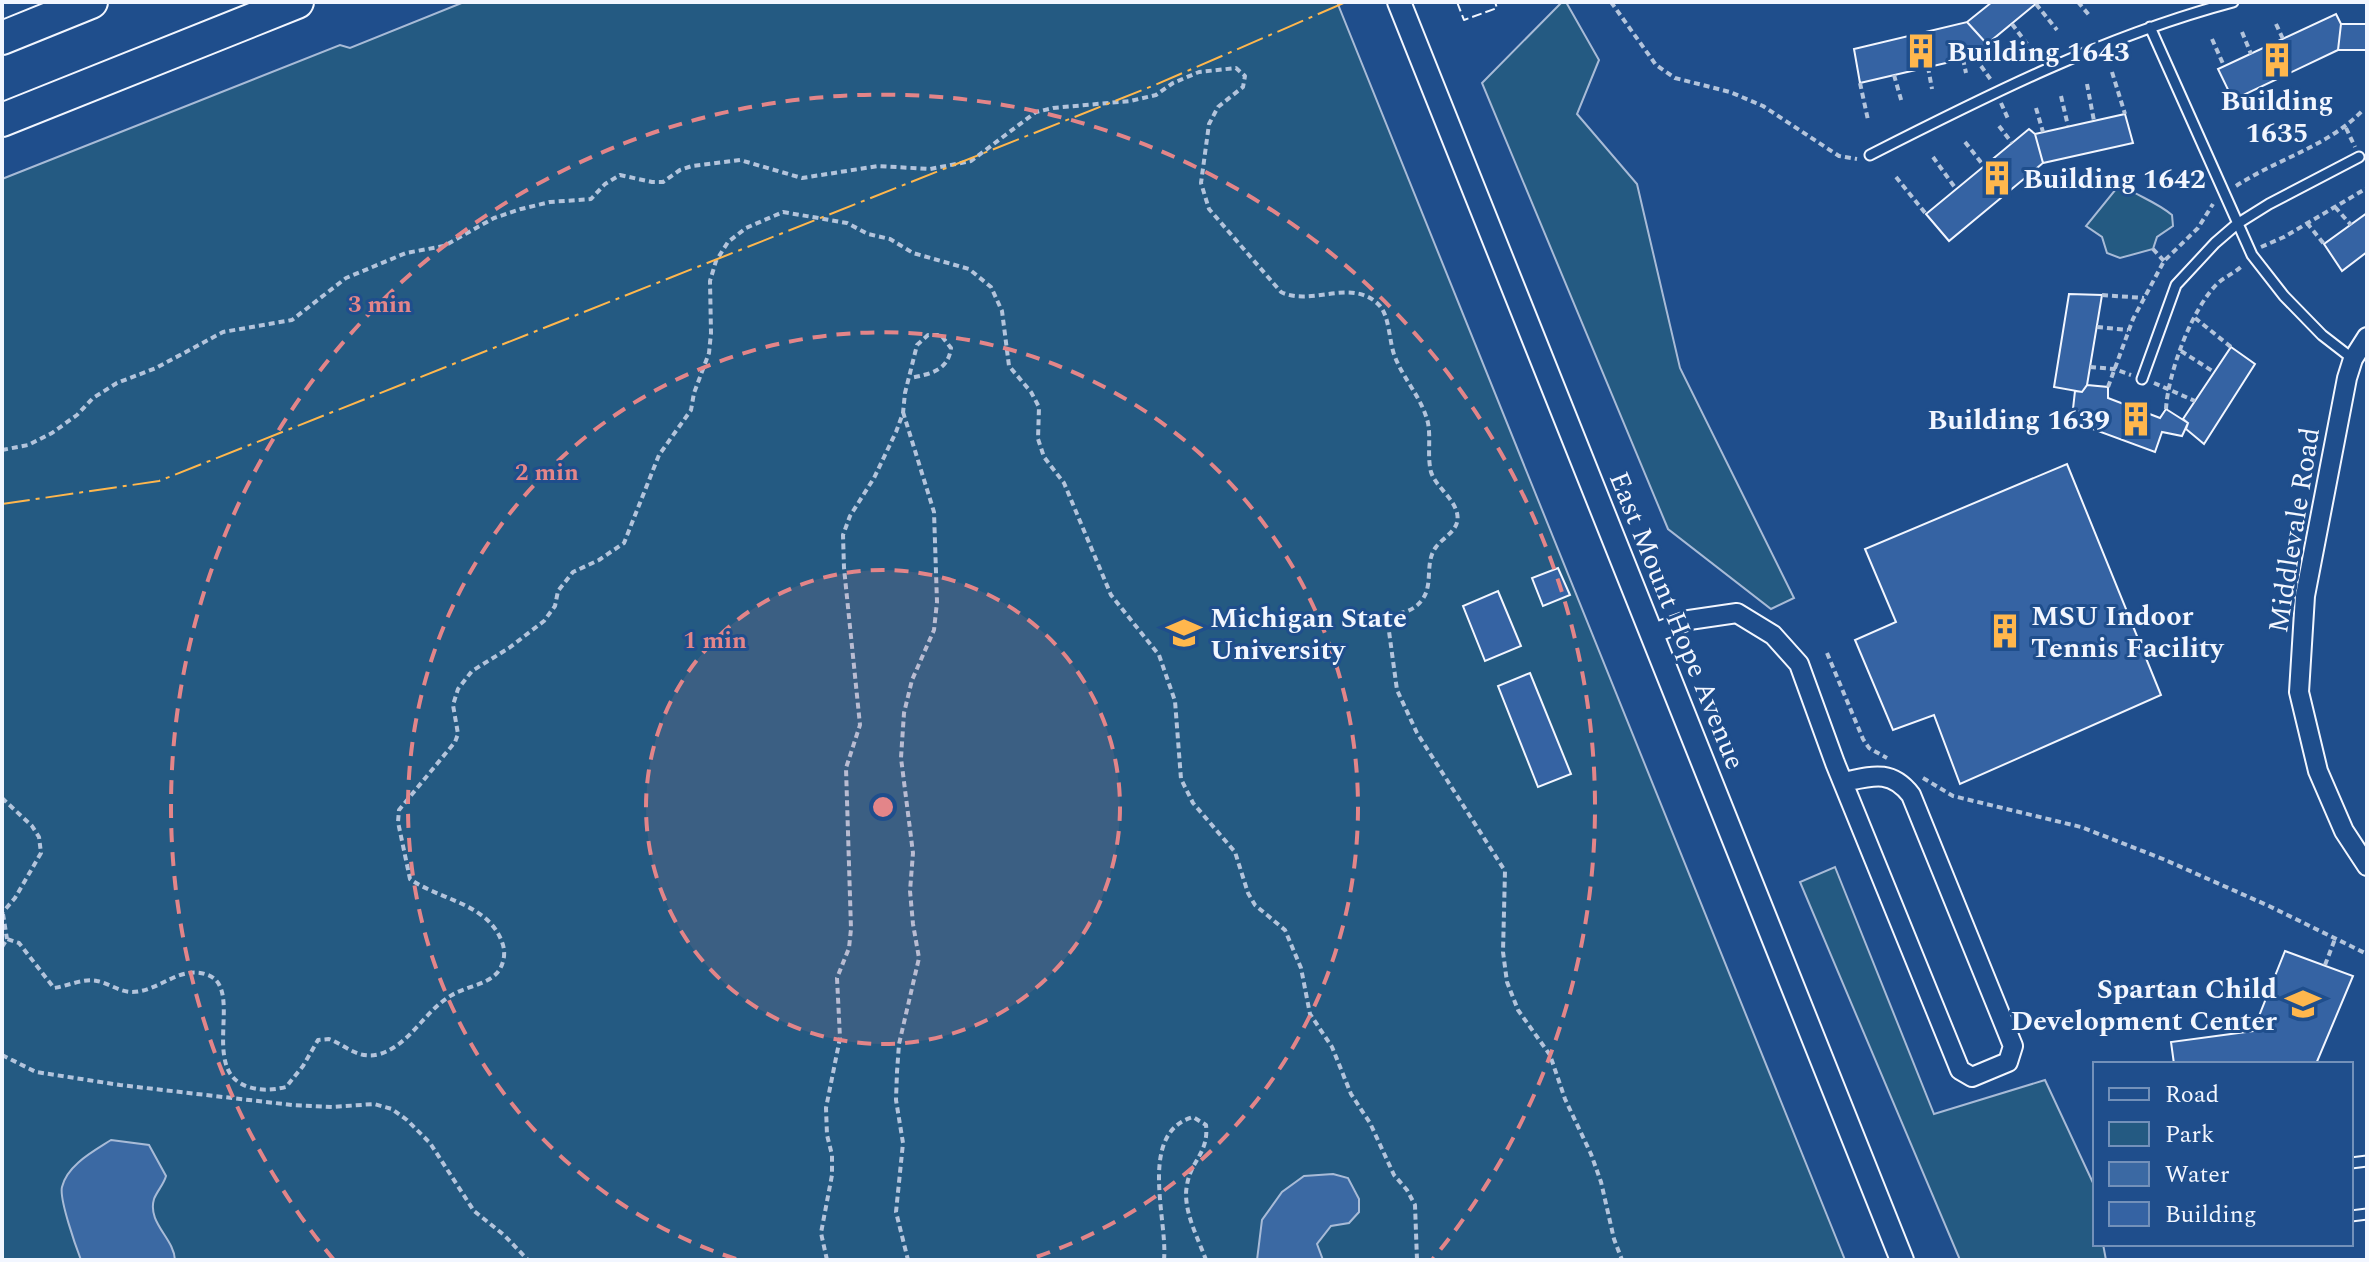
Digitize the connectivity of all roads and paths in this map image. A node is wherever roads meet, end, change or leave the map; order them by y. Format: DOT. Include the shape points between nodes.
graph roads {
  1 [pos="91,2"];
  2 [pos="297,2"];
  3 [pos="1399,2"];
  4 [pos="1611,2"];
  5 [pos="2078,2"];
  6 [pos="2233,2"];
  7 [pos="2036,4"];
  8 [pos="2089,15"];
  9 [pos="2012,24"];
  10 [pos="2276,24"];
  11 [pos="2150,27"];
  12 [pos="2057,30"];
  13 [pos="2242,32"];
  14 [pos="2,38"];
  15 [pos="2212,39"];
  16 [pos="2283,39"];
  17 [pos="1987,44"];
  18 [pos="2027,44"];
  19 [pos="2251,54"];
  20 [pos="1999,57"];
  21 [pos="1963,59"];
  22 [pos="2224,66"];
  23 [pos="1928,67"];
  24 [pos="2112,72"];
  25 [pos="1966,73"];
  26 [pos="1894,75"];
  27 [pos="1860,83"];
  28 [pos="2087,84"];
  29 [pos="1932,89"];
  30 [pos="2061,96"];
  31 [pos="1902,103"];
  32 [pos="2036,108"];
  33 [pos="2125,114"];
  34 [pos="2,120"];
  35 [pos="1868,120"];
  36 [pos="2094,121"];
  37 [pos="1999,126"];
  38 [pos="2068,126"];
  39 [pos="2043,132"];
  40 [pos="1965,142"];
  41 [pos="2012,143"];
  42 [pos="1870,155"];
  43 [pos="1933,157"];
  44 [pos="2359,157"];
  45 [pos="1984,166"];
  46 [pos="1896,177"];
  47 [pos="2367,188"];
  48 [pos="1956,189"];
  49 [pos="2335,207"];
  50 [pos="1926,214"];
  51 [pos="2307,223"];
  52 [pos="2237,224"];
  53 [pos="2351,225"];
  54 [pos="2324,244"];
  55 [pos="2153,249"];
  56 [pos="2252,255"];
  57 [pos="2164,261"];
  58 [pos="2102,295"];
  59 [pos="2144,298"];
  60 [pos="2195,318"];
  61 [pos="2097,327"];
  62 [pos="2128,330"];
  63 [pos="2367,337"];
  64 [pos="2231,347"];
  65 [pos="2181,351"];
  66 [pos="2353,359"];
  67 [pos="2214,372"];
  68 [pos="910,378"];
  69 [pos="2142,379"];
  70 [pos="2166,409"];
  71 [pos="903,410"];
  72 [pos="2,450"];
  73 [pos="1651,634"];
  74 [pos="1827,653"];
  75 [pos="1892,761"];
  76 [pos="1915,774"];
  77 [pos="1844,782"];
  78 [pos="2,798"];
  79 [pos="2367,866"];
  80 [pos="3,914"];
  81 [pos="7,939"];
  82 [pos="2335,939"];
  83 [pos="2,947"];
  84 [pos="2367,954"];
  85 [pos="2325,965"];
  86 [pos="2,1055"];
  87 [pos="528,1260"];
  88 [pos="827,1260"];
  89 [pos="908,1260"];
  90 [pos="1164,1260"];
  91 [pos="1206,1260"];
  92 [pos="1417,1260"];
  93 [pos="1622,1260"];
  94 [pos="1902,1260"];
  1 -- 14 [label="highway"];
  2 -- 34 [label="highway"];
  3 -- 73 [label="street, East Mount Hope Avenue"];
  4 -- 42 [label="path" via="1656,65 1675,78 1763,106 1839,156"];
  5 -- 8 [label="path"];
  6 -- 11 [label="lane"];
  7 -- 12 [label="path"];
  9 -- 18 [label="path"];
  10 -- 16 [label="path"];
  11 -- 42 [label="lane" via="1996,91"];
  11 -- 52 [label="lane"];
  13 -- 19 [label="path"];
  15 -- 22 [label="path"];
  17 -- 20 [label="path"];
  21 -- 25 [label="path"];
  23 -- 29 [label="path"];
  24 -- 33 [label="path"];
  26 -- 31 [label="path"];
  27 -- 35 [label="path"];
  28 -- 36 [label="path"];
  30 -- 38 [label="path"];
  32 -- 39 [label="path"];
  37 -- 41 [label="path"];
  40 -- 45 [label="path"];
  43 -- 48 [label="path"];
  44 -- 52 [label="lane"];
  46 -- 50 [label="path"];
  47 -- 49 [label="path"];
  49 -- 51 [label="path"];
  49 -- 53 [label="path"];
  51 -- 54 [label="path"];
  51 -- 56 [label="path"];
  52 -- 56 [label="lane"];
  52 -- 69 [label="lane" via="2176,285"];
  55 -- 57 [label="path"];
  56 -- 60 [label="path" via="2200,304"];
  56 -- 66 [label="lane" via="2312,325"];
  58 -- 59 [label="path"];
  60 -- 64 [label="path"];
  60 -- 65 [label="path"];
  61 -- 62 [label="path"];
  63 -- 66 [label="street, Middlevale Road"];
  65 -- 67 [label="path"];
  65 -- 70 [label="path" via="2167,388"];
  66 -- 79 [label="street, Middlevale Road" via="2305,596 2299,692 2318,771 2344,831"];
  68 -- 68 [label="path" via="937,373 949,359 951,348 941,335 928,335 917,345"];
  68 -- 71 [label="path"];
  71 -- 88 [label="path" via="843,535 860,725 846,768 851,929 837,978 840,1038 826,1108 832,1175 821,1233"];
  71 -- 89 [label="path" via="934,512 937,602 934,630 904,713 901,758 919,958 897,1072 903,1143 896,1212"];
  72 -- 93 [label="path" via="40,439 117,383 223,332 292,320 346,278 406,253 444,246 521,209 591,199 620,175 663,182 692,166 740,160 802,178 878,166 930,169 971,161 1036,112 1130,101 1156,95 1199,72 1236,68 1245,76 1243,87 1218,107 1204,149 1201,183 1209,209 1281,292 1293,297 1348,291 1371,298 1382,308 1395,358 1428,425 1432,474 1458,514 1456,527 1435,548 1422,599 1388,624 1397,690 1417,733 1505,871 1507,982 1518,1010 1550,1055 1591,1154"];
  73 -- 77 [label="street" via="1689,620 1737,613 1773,635 1799,664"];
  73 -- 94 [label="street, East Mount Hope Avenue"];
  74 -- 75 [label="path" via="1863,739"];
  76 -- 82 [label="path" via="1953,796 2081,827 2163,859"];
  77 -- 77 [label="street" via="1888,776 1911,795 2013,1046 2008,1062 1972,1077 1960,1070"];
  78 -- 80 [label="path" via="32,826 41,853"];
  80 -- 81 [label="path"];
  81 -- 83 [label="path"];
  81 -- 92 [label="path" via="19,943 54,988 94,980 131,992 190,973 208,975 222,991 227,1067 241,1084 259,1090 286,1087 318,1040 329,1039 361,1055 381,1054 451,995 493,978 504,956 496,932 475,909 410,879 399,810 455,742 453,705 472,671 544,621 573,572 624,543 659,455 691,410 709,353 710,281 728,242 783,212 847,223 913,253 969,269 991,287 1002,311 1009,366 1039,407 1038,439 1044,457 1064,483 1111,595 1148,638 1170,681 1181,779 1193,803 1235,852 1255,905 1285,930 1293,945 1310,1014 1415,1205"];
  82 -- 84 [label="path"];
  82 -- 85 [label="path"];
  86 -- 87 [label="path" via="36,1072 120,1085 292,1105 374,1104 392,1109 430,1143 474,1211"];
  90 -- 91 [label="path" via="1160,1153 1177,1124 1193,1117 1206,1125 1206,1148 1186,1186"];
}
